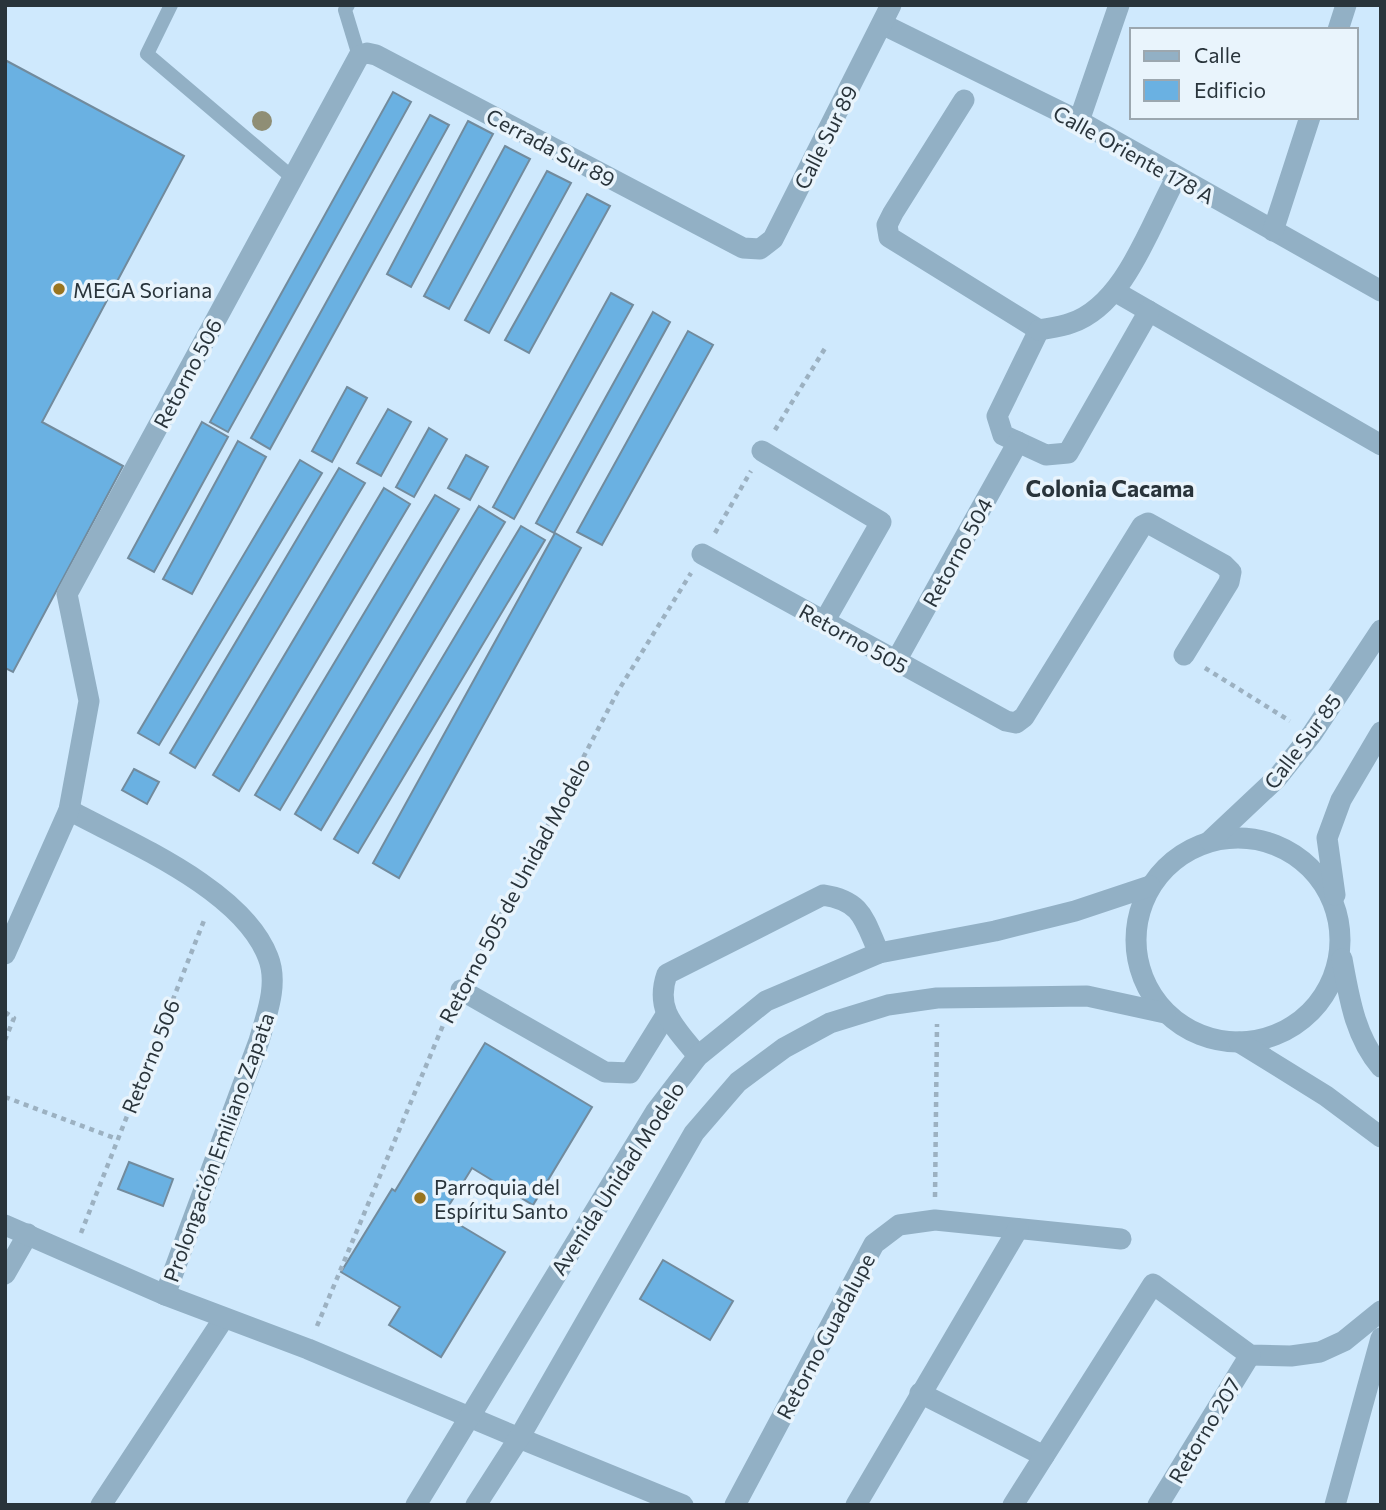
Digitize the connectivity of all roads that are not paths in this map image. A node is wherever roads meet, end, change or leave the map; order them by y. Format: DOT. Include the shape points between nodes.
graph roads {
  1 [pos="171,5"];
  2 [pos="1119,5"];
  3 [pos="1346,5"];
  4 [pos="344,7"];
  5 [pos="886,15"];
  6 [pos="1339,28"];
  7 [pos="359,56"];
  8 [pos="964,100"];
  9 [pos="1309,119"];
  10 [pos="1079,121"];
  11 [pos="293,178"];
  12 [pos="1176,178"];
  13 [pos="1273,231"];
  14 [pos="743,248"];
  15 [pos="1381,291"];
  16 [pos="1116,292"];
  17 [pos="1149,311"];
  18 [pos="1039,330"];
  19 [pos="1018,442"];
  20 [pos="1381,444"];
  21 [pos="762,451"];
  22 [pos="702,554"];
  23 [pos="824,622"];
  24 [pos="1381,630"];
  25 [pos="1184,655"];
  26 [pos="896,661"];
  27 [pos="1381,732"];
  28 [pos="69,810"];
  29 [pos="1210,841"];
  30 [pos="1150,886"];
  31 [pos="1336,904"];
  32 [pos="879,953"];
  33 [pos="5,954"];
  34 [pos="1341,955"];
  35 [pos="461,990"];
  36 [pos="1166,1013"];
  37 [pos="666,1015"];
  38 [pos="1239,1042"];
  39 [pos="698,1056"];
  40 [pos="1381,1067"];
  41 [pos="1381,1137"];
  42 [pos="5,1225"];
  43 [pos="1018,1228"];
  44 [pos="28,1234"];
  45 [pos="1121,1239"];
  46 [pos="5,1274"];
  47 [pos="165,1295"];
  48 [pos="1381,1311"];
  49 [pos="224,1318"];
  50 [pos="1381,1338"];
  51 [pos="1250,1355"];
  52 [pos="920,1393"];
  53 [pos="470,1416"];
  54 [pos="519,1438"];
  55 [pos="1044,1456"];
  56 [pos="100,1505"];
  57 [pos="416,1505"];
  58 [pos="476,1505"];
  59 [pos="683,1505"];
  60 [pos="735,1505"];
  61 [pos="856,1505"];
  62 [pos="1013,1505"];
  63 [pos="1158,1505"];
  64 [pos="1335,1505"];
  1 -- 11 [label="lane" via="147,54"];
  2 -- 10 [label="street"];
  3 -- 6 [label="street"];
  4 -- 7 [label="lane"];
  5 -- 10 [label="street, Calle Oriente 178 A"];
  5 -- 14 [label="street, Calle Sur 89" via="773,239 760,249"];
  7 -- 11 [label="street, Retorno 506"];
  7 -- 14 [label="street, Cerrada Sur 89" via="376,55"];
  8 -- 18 [label="street" via="893,213 887,225 889,237"];
  9 -- 13 [label="street"];
  10 -- 12 [label="street, Calle Oriente 178 A"];
  11 -- 28 [label="street, Retorno 506" via="68,594 89,701"];
  12 -- 13 [label="street, Calle Oriente 178 A"];
  12 -- 16 [label="street"];
  13 -- 15 [label="street, Calle Oriente 178 A"];
  16 -- 17 [label="street"];
  16 -- 18 [label="street" via="1072,323"];
  17 -- 19 [label="street" via="1068,453 1046,455"];
  17 -- 20 [label="street"];
  18 -- 19 [label="street" via="997,416 1003,435"];
  19 -- 26 [label="street, Retorno 504"];
  21 -- 23 [label="street" via="878,518 880,526"];
  22 -- 23 [label="street, Retorno 505"];
  23 -- 26 [label="street, Retorno 505"];
  24 -- 29 [label="street, Calle Sur 85" via="1277,778"];
  25 -- 26 [label="street, Retorno 505" via="1231,572 1156,526 1142,526 1024,717 1016,723"];
  27 -- 31 [label="street" via="1341,800 1327,838"];
  28 -- 33 [label="street"];
  28 -- 47 [label="street, Prolongación Emiliano Zapata" via="215,891 245,921 269,958 271,999"];
  29 -- 30 [label="street" via="1173,860"];
  29 -- 31 [label="street" via="1241,836 1271,842 1298,856 1320,877"];
  30 -- 32 [label="street, Avenida Unidad Modelo" via="1008,928"];
  30 -- 36 [label="street" via="1138,918 1136,951 1146,985"];
  31 -- 34 [label="street"];
  32 -- 37 [label="street" via="859,909 842,898 823,895 667,974 660,992"];
  32 -- 39 [label="street, Avenida Unidad Modelo" via="766,1001"];
  34 -- 38 [label="street" via="1329,989 1307,1017 1275,1036"];
  34 -- 40 [label="street" via="1352,1011 1368,1053"];
  35 -- 37 [label="street" via="605,1072 630,1073"];
  36 -- 38 [label="street" via="1199,1035"];
  36 -- 54 [label="street, Avenida Unidad Modelo" via="1087,996 937,999 888,1005 830,1023 784,1048 738,1082 694,1133"];
  37 -- 39 [label="street"];
  38 -- 41 [label="street"];
  39 -- 53 [label="street, Avenida Unidad Modelo" via="656,1111"];
  42 -- 44 [label="street, Prolongación Emiliano Zapata"];
  43 -- 45 [label="street, Retorno Guadalupe"];
  43 -- 52 [label="street"];
  43 -- 60 [label="street, Retorno Guadalupe" via="935,1220 900,1225 874,1244"];
  44 -- 46 [label="street"];
  44 -- 47 [label="street, Prolongación Emiliano Zapata"];
  47 -- 49 [label="street, Prolongación Emiliano Zapata"];
  48 -- 51 [label="street" via="1344,1341 1320,1352"];
  49 -- 53 [label="street, Prolongación Emiliano Zapata"];
  49 -- 56 [label="street"];
  50 -- 64 [label="street"];
  51 -- 55 [label="street" via="1153,1284"];
  51 -- 63 [label="street, Retorno 207"];
  52 -- 55 [label="street"];
  52 -- 61 [label="street"];
  53 -- 54 [label="street, Prolongación Emiliano Zapata"];
  53 -- 57 [label="street, Avenida Unidad Modelo"];
  54 -- 58 [label="street, Avenida Unidad Modelo"];
  54 -- 59 [label="street, Prolongación Emiliano Zapata"];
  55 -- 62 [label="street"];
}
